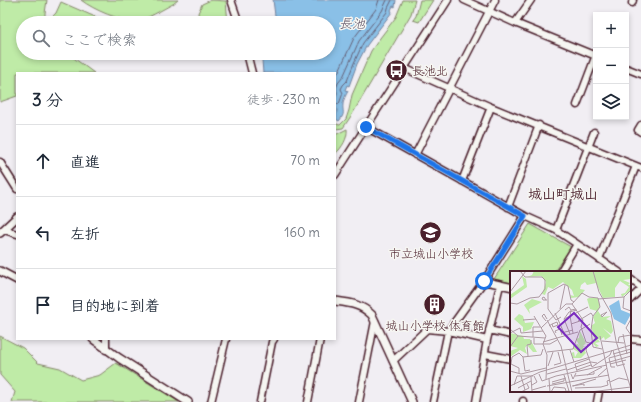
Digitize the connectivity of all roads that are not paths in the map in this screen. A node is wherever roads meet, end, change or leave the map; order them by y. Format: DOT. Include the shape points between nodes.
graph roads {
  1 [pos="231,0"];
  2 [pos="448,0"];
  3 [pos="464,0"];
  4 [pos="495,0"];
  5 [pos="531,0"];
  6 [pos="489,12"];
  7 [pos="237,16"];
  8 [pos="515,23"];
  9 [pos="593,55"];
  10 [pos="249,60"];
  11 [pos="593,64"];
  12 [pos="404,68"];
  13 [pos="629,69"];
  14 [pos="252,72"];
  15 [pos="641,74"];
  16 [pos="450,89"];
  17 [pos="577,105"];
  18 [pos="491,107"];
  19 [pos="539,125"];
  20 [pos="641,125"];
  21 [pos="366,127"];
  22 [pos="594,132"];
  23 [pos="641,132"];
  24 [pos="588,146"];
  25 [pos="415,155"];
  26 [pos="0,162"];
  27 [pos="639,167"];
  28 [pos="336,173"];
  29 [pos="462,181"];
  30 [pos="16,187"];
  31 [pos="508,207"];
  32 [pos="525,216"];
  33 [pos="16,218"];
  34 [pos="556,230"];
  35 [pos="2,231"];
  36 [pos="16,234"];
  37 [pos="577,244"];
  38 [pos="599,259"];
  39 [pos="0,271"];
  40 [pos="561,271"];
  41 [pos="617,271"];
  42 [pos="16,279"];
  43 [pos="484,281"];
  44 [pos="631,281"];
  45 [pos="500,285"];
  46 [pos="510,287"];
  47 [pos="641,288"];
  48 [pos="631,299"];
  49 [pos="336,301"];
  50 [pos="376,320"];
  51 [pos="490,330"];
  52 [pos="448,331"];
  53 [pos="510,335"];
  54 [pos="631,338"];
  55 [pos="94,340"];
  56 [pos="106,340"];
  57 [pos="226,340"];
  58 [pos="273,340"];
  59 [pos="320,340"];
  60 [pos="487,340"];
  61 [pos="641,340"];
  62 [pos="106,350"];
  63 [pos="485,354"];
  64 [pos="510,359"];
  65 [pos="393,361"];
  66 [pos="599,392"];
  67 [pos="188,402"];
  68 [pos="211,402"];
  69 [pos="260,402"];
  70 [pos="308,402"];
  71 [pos="359,402"];
  72 [pos="412,402"];
  73 [pos="433,402"];
  74 [pos="476,402"];
  75 [pos="597,402"];
  1 -- 7 [label="street"];
  2 -- 12 [label="street"];
  3 -- 6 [label="street"];
  4 -- 6 [label="street"];
  5 -- 8 [label="street"];
  6 -- 8 [label="street"];
  6 -- 16 [label="street"];
  8 -- 9 [label="street"];
  10 -- 14 [label="street"];
  11 -- 17 [label="street"];
  12 -- 16 [label="street"];
  12 -- 21 [label="street"];
  13 -- 15 [label="street"];
  16 -- 18 [label="street"];
  16 -- 25 [label="street"];
  18 -- 19 [label="street"];
  18 -- 29 [label="street"];
  19 -- 24 [label="street"];
  19 -- 31 [label="street"];
  20 -- 23 [label="street" via="638,130"];
  21 -- 25 [label="street"];
  21 -- 28 [label="street"];
  22 -- 24 [label="street"];
  24 -- 27 [label="street"];
  24 -- 34 [label="street"];
  25 -- 29 [label="street"];
  26 -- 30 [label="street"];
  27 -- 38 [label="street"];
  29 -- 31 [label="street"];
  31 -- 32 [label="street"];
  32 -- 34 [label="street"];
  32 -- 43 [label="street"];
  33 -- 35 [label="street"];
  34 -- 37 [label="street"];
  35 -- 36 [label="street"];
  37 -- 38 [label="street"];
  37 -- 40 [label="street"];
  38 -- 41 [label="street"];
  39 -- 42 [label="street"];
  43 -- 45 [label="street"];
  43 -- 52 [label="street"];
  44 -- 47 [label="street"];
  45 -- 46 [label="street"];
  45 -- 51 [label="street"];
  47 -- 48 [label="street"];
  49 -- 50 [label="street" via="360,306"];
  50 -- 65 [label="street"];
  50 -- 71 [label="street"];
  51 -- 53 [label="street"];
  51 -- 60 [label="street"];
  52 -- 60 [label="street"];
  52 -- 65 [label="street" via="427,329"];
  52 -- 73 [label="street"];
  54 -- 61 [label="street"];
  55 -- 62 [label="street"];
  56 -- 62 [label="street"];
  57 -- 68 [label="street"];
  58 -- 69 [label="street"];
  59 -- 70 [label="street"];
  60 -- 63 [label="street"];
  62 -- 67 [label="street"];
  63 -- 64 [label="street"];
  63 -- 74 [label="street"];
  65 -- 72 [label="street"];
  66 -- 75 [label="street"];
}
